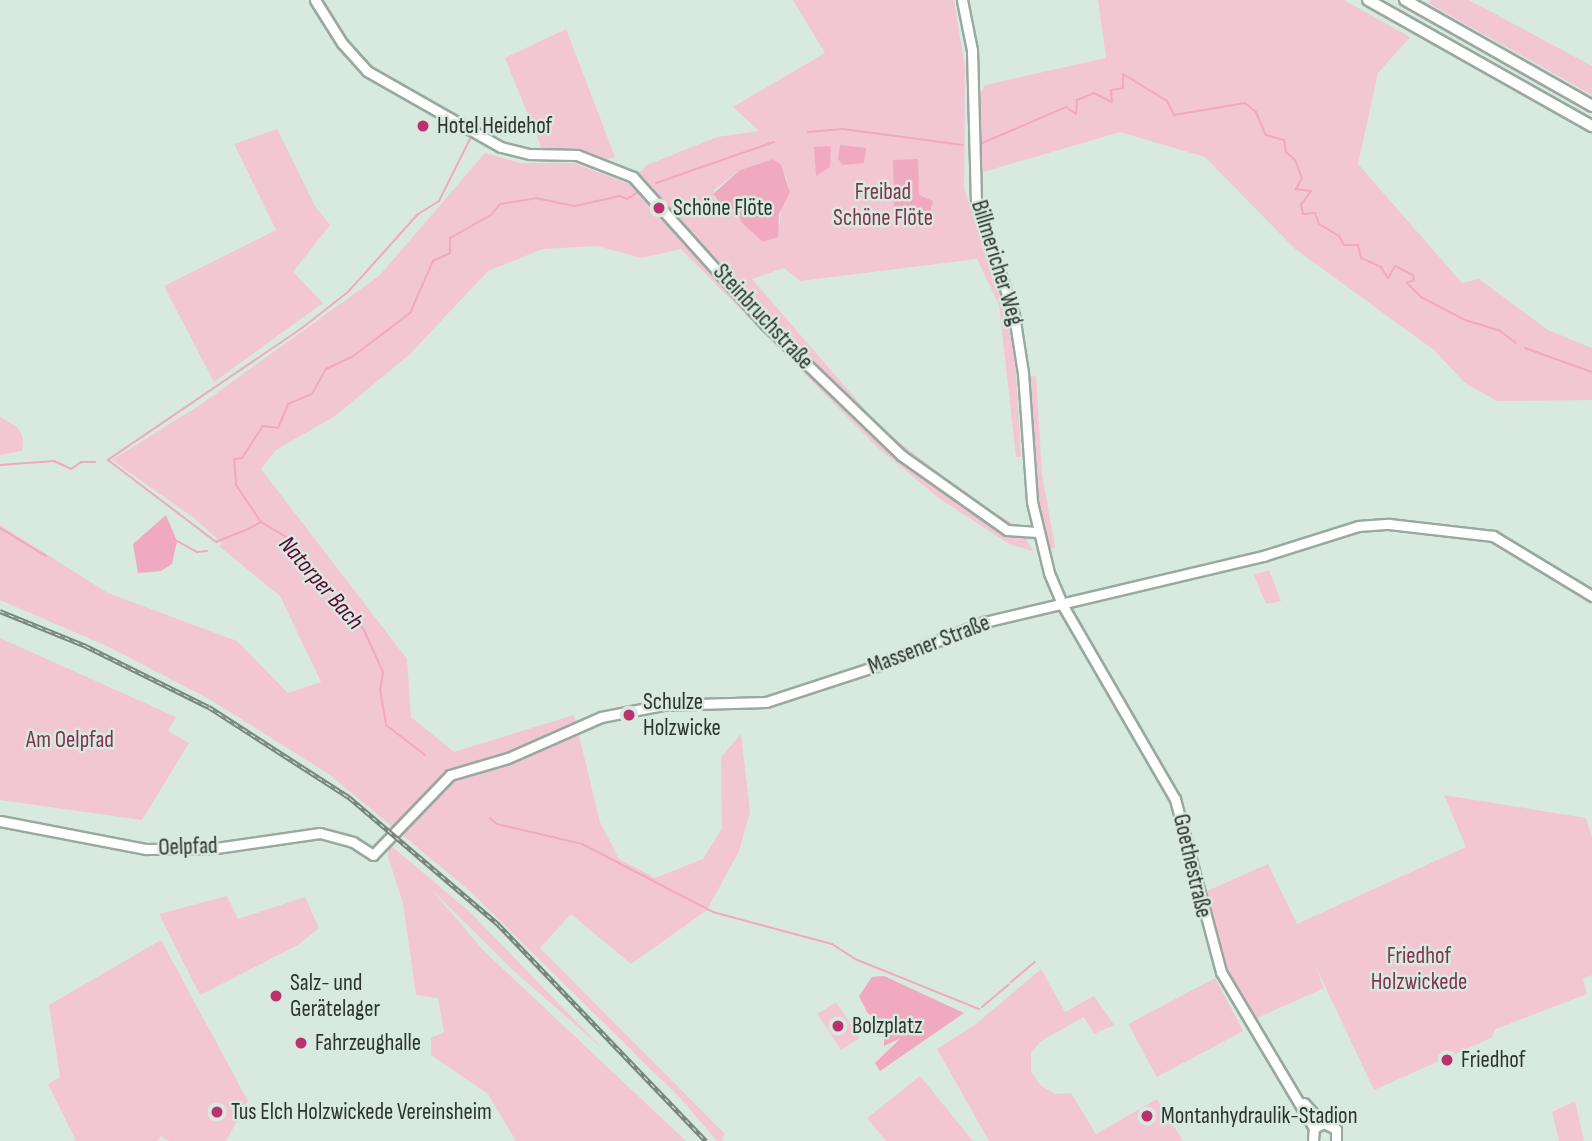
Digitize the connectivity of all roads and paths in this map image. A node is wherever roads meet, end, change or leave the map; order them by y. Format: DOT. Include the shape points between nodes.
graph roads {
  1 [pos="315,0"];
  2 [pos="962,0"];
  3 [pos="1368,0"];
  4 [pos="1405,0"];
  5 [pos="1592,106"];
  6 [pos="1592,127"];
  7 [pos="1037,532"];
  8 [pos="1592,596"];
  9 [pos="1063,606"];
  10 [pos="0,821"];
  11 [pos="373,855"];
  12 [pos="1314,1134"];
  13 [pos="1336,1141"];
  1 -- 7 [label="street, Steinbruchstraße" via="346,49 367,71 478,133 511,151 577,155 633,177 766,325 901,455 1007,530"];
  2 -- 7 [label="street, Billmericher Weg" via="972,50 976,201 1018,336"];
  3 -- 6 [label="highway"];
  4 -- 5 [label="highway"];
  7 -- 9 [label="street, Billmericher Weg"];
  8 -- 9 [label="street, Massener Straße" via="1493,536 1389,524 1333,532 1263,556"];
  9 -- 11 [label="street, Massener Straße" via="979,623 868,669 766,702 663,705 601,717 508,758 450,775"];
  9 -- 12 [label="street, Goethestraße" via="1175,799 1221,972 1245,1018 1294,1091"];
  10 -- 11 [label="street, Oelpfad" via="146,849 216,848 320,833 353,842"];
  12 -- 13 [label="street, Goethestraße" via="1336,1129"];
}
